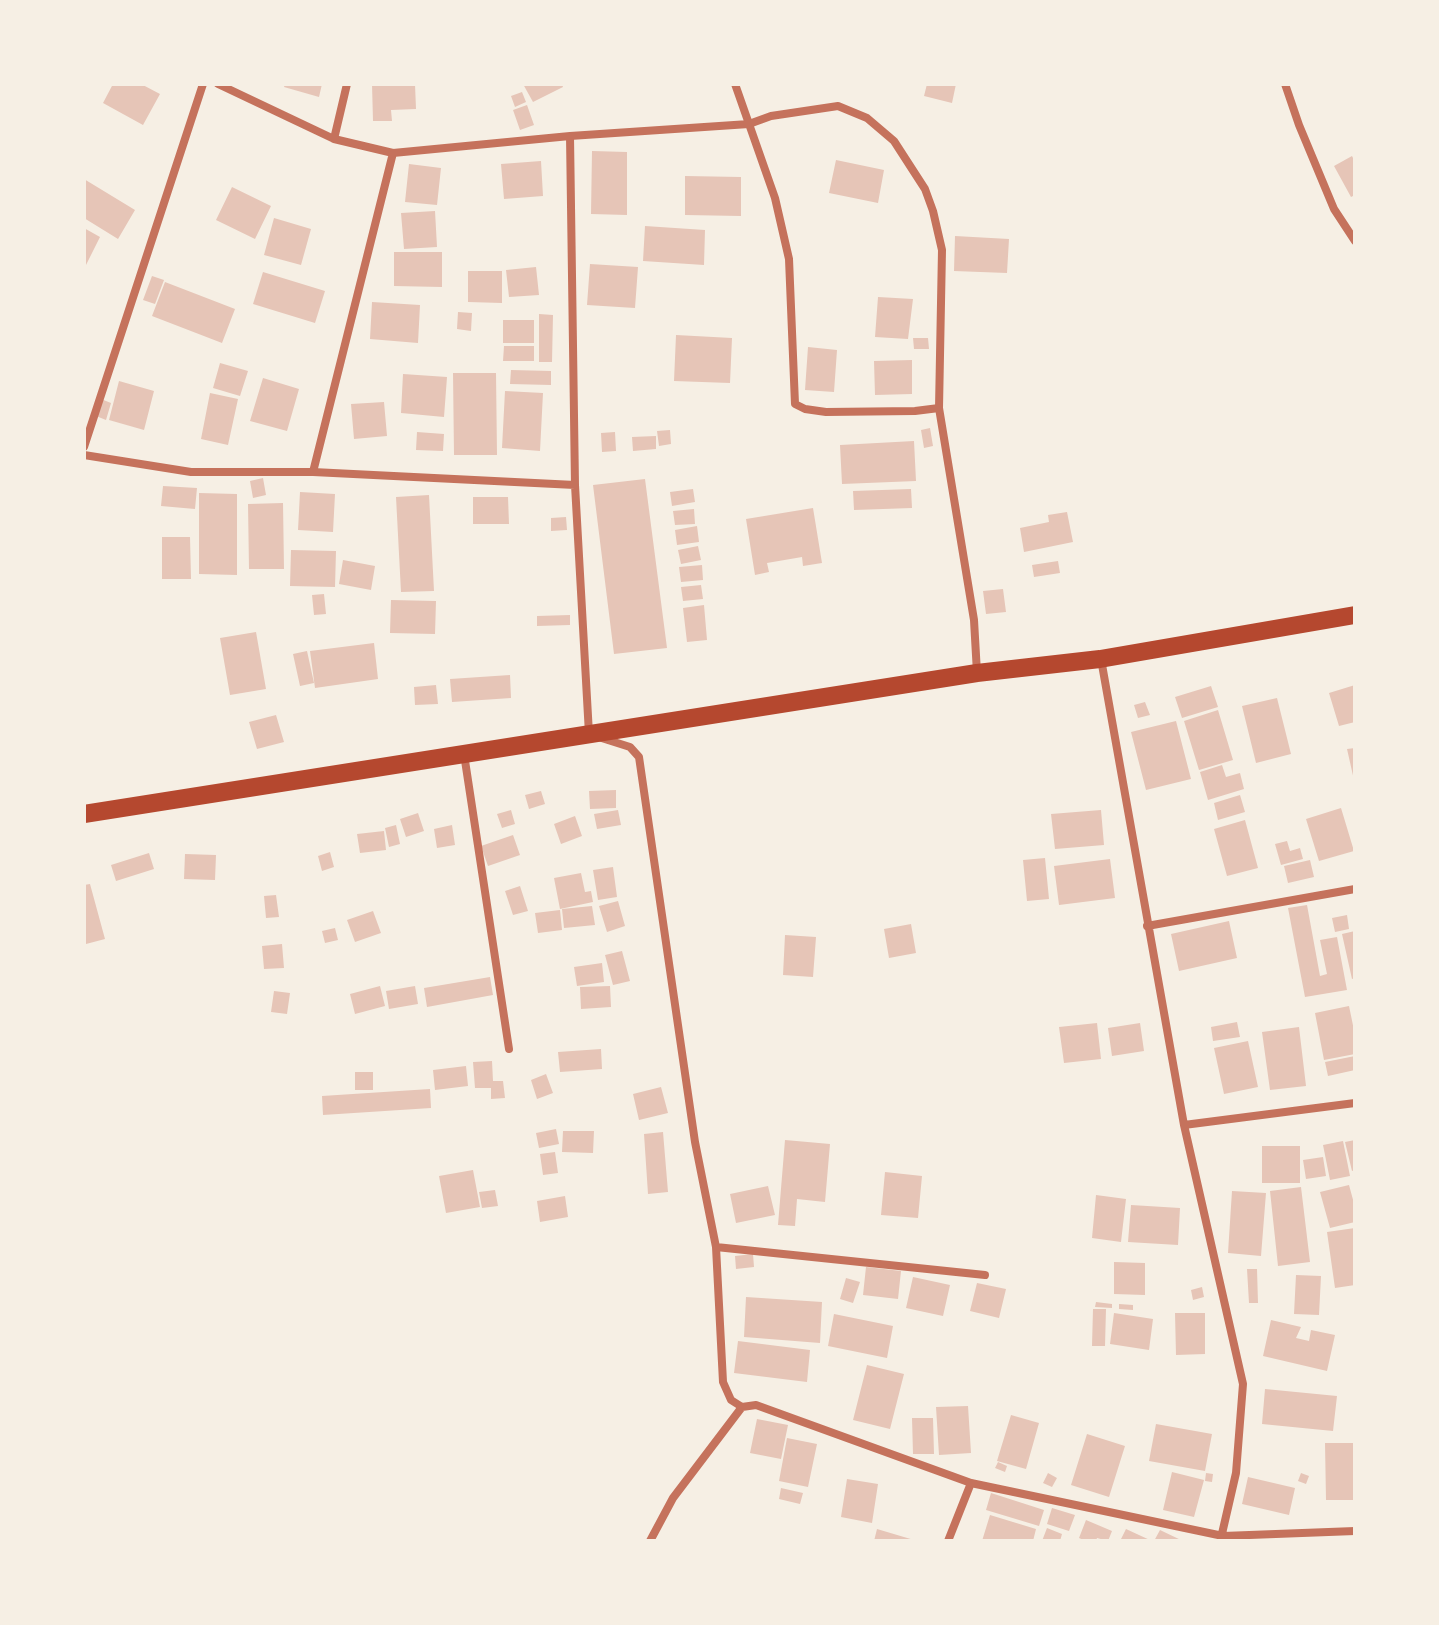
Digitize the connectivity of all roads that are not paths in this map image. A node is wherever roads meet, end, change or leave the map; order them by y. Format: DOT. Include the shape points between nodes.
graph roads {
  1 [pos="203,84"];
  2 [pos="218,84"];
  3 [pos="347,84"];
  4 [pos="735,84"];
  5 [pos="1285,84"];
  6 [pos="749,124"];
  7 [pos="570,136"];
  8 [pos="334,139"];
  9 [pos="393,153"];
  10 [pos="1355,241"];
  11 [pos="939,408"];
  12 [pos="84,447"];
  13 [pos="84,455"];
  14 [pos="313,472"];
  15 [pos="575,485"];
  16 [pos="1355,615"];
  17 [pos="1100,659"];
  18 [pos="977,673"];
  19 [pos="589,734"];
  20 [pos="464,753"];
  21 [pos="84,814"];
  22 [pos="1355,889"];
  23 [pos="1147,926"];
  24 [pos="509,1049"];
  25 [pos="1355,1103"];
  26 [pos="1184,1125"];
  27 [pos="716,1247"];
  28 [pos="985,1275"];
  29 [pos="742,1407"];
  30 [pos="971,1483"];
  31 [pos="1355,1531"];
  32 [pos="1221,1538"];
  33 [pos="650,1541"];
  34 [pos="948,1541"];
  1 -- 12 [label="street"];
  2 -- 8 [label="street"];
  3 -- 8 [label="street"];
  4 -- 6 [label="street"];
  5 -- 10 [label="street" via="1334,209"];
  6 -- 7 [label="street"];
  6 -- 11 [label="street" via="789,259 795,404 826,412"];
  6 -- 11 [label="street" via="838,106 867,118 907,160 925,189 942,250"];
  7 -- 9 [label="street"];
  7 -- 15 [label="street"];
  8 -- 9 [label="street"];
  9 -- 14 [label="street"];
  11 -- 18 [label="street" via="974,620"];
  13 -- 14 [label="street" via="191,472"];
  14 -- 15 [label="street"];
  15 -- 19 [label="street"];
  16 -- 17 [label="main road"];
  17 -- 18 [label="main road"];
  17 -- 23 [label="street"];
  18 -- 19 [label="main road"];
  19 -- 20 [label="main road"];
  19 -- 27 [label="street" via="630,747 639,757 695,1142"];
  20 -- 21 [label="main road"];
  20 -- 24 [label="street"];
  22 -- 23 [label="street"];
  23 -- 26 [label="street"];
  25 -- 26 [label="street"];
  26 -- 32 [label="street" via="1243,1384 1236,1473"];
  27 -- 28 [label="street"];
  27 -- 29 [label="street" via="723,1382 731,1400"];
  29 -- 30 [label="street" via="756,1405"];
  29 -- 33 [label="street" via="673,1498"];
  30 -- 32 [label="street"];
  30 -- 34 [label="street"];
  31 -- 32 [label="street"];
}
